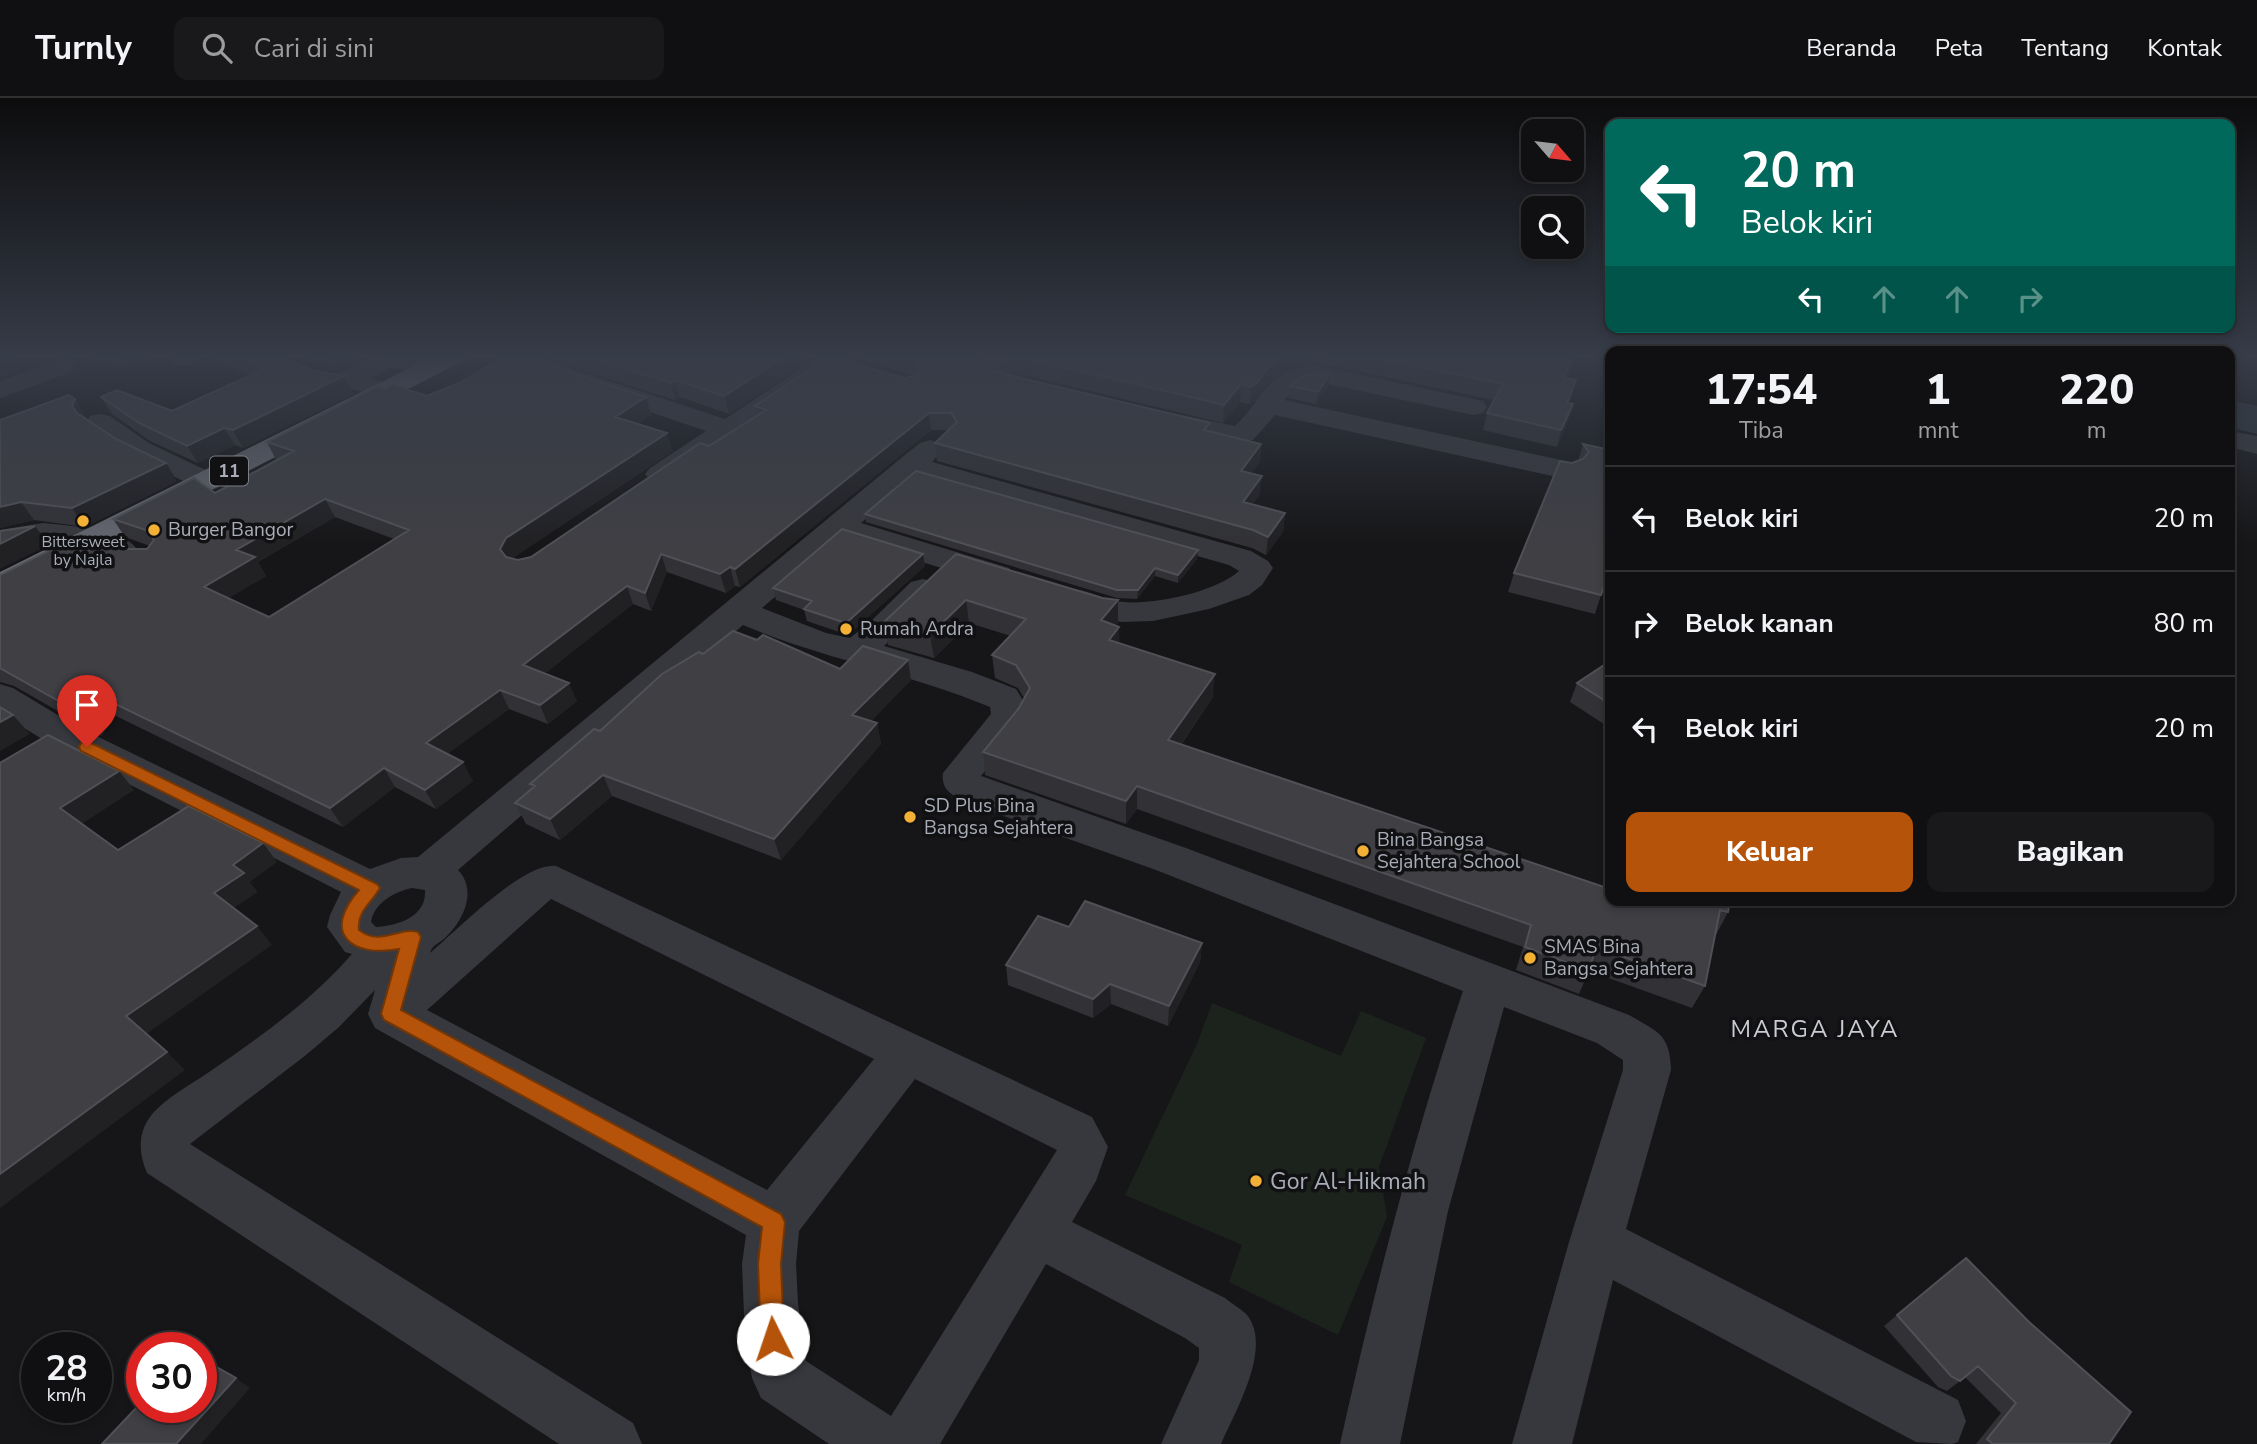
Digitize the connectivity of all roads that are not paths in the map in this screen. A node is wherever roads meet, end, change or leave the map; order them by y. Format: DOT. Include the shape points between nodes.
graph roads {
  1 [pos="331,418"];
  2 [pos="694,418"];
  3 [pos="747,418"];
  4 [pos="1156,418"];
  5 [pos="1257,418"];
  6 [pos="1327,418"];
  7 [pos="100,422"];
  8 [pos="728,429"];
  9 [pos="942,439"];
  10 [pos="2235,440"];
  11 [pos="2257,445"];
  12 [pos="910,466"];
  13 [pos="1566,470"];
  14 [pos="208,482"];
  15 [pos="636,490"];
  16 [pos="837,526"];
  17 [pos="94,539"];
  18 [pos="0,541"];
  19 [pos="0,554"];
  20 [pos="148,558"];
  21 [pos="952,561"];
  22 [pos="36,568"];
  23 [pos="0,585"];
  24 [pos="737,610"];
  25 [pos="855,649"];
  26 [pos="0,696"];
  27 [pos="427,873"];
  28 [pos="371,888"];
  29 [pos="395,941"];
  30 [pos="1489,982"];
  31 [pos="391,1014"];
  32 [pos="908,1052"];
  33 [pos="774,1222"];
  34 [pos="1036,1231"];
  35 [pos="1597,1242"];
  36 [pos="1937,1421"];
  37 [pos="612,1444"];
  38 [pos="881,1444"];
  39 [pos="907,1444"];
  40 [pos="1191,1444"];
  41 [pos="1370,1444"];
  42 [pos="1542,1444"];
  1 -- 14 [label="highway, 11"];
  2 -- 8 [label="street"];
  3 -- 8 [label="street"];
  4 -- 5 [label="street" via="1236,435"];
  6 -- 13 [label="street"];
  7 -- 14 [label="street" via="139,449"];
  8 -- 15 [label="street"];
  9 -- 12 [label="street"];
  10 -- 11 [label="street"];
  12 -- 16 [label="street"];
  12 -- 21 [label="street" via="1240,558 1256,568 1252,577 1229,592 1143,611 1115,611"];
  14 -- 17 [label="highway, 11"];
  16 -- 21 [label="street"];
  16 -- 24 [label="street"];
  17 -- 18 [label="street" via="29,533"];
  17 -- 20 [label="street"];
  17 -- 22 [label="highway, 11"];
  19 -- 22 [label="street"];
  21 -- 25 [label="street"];
  22 -- 23 [label="highway, 11"];
  24 -- 25 [label="street" via="836,648"];
  24 -- 27 [label="street"];
  25 -- 30 [label="street" via="1003,698 1011,710 1006,720 962,773 961,782 976,791 1171,859"];
  26 -- 28 [label="street" via="47,744"];
  27 -- 28 [label="street" via="400,874"];
  27 -- 29 [label="street" via="446,883 448,900 438,918"];
  28 -- 29 [label="street" via="352,910 349,927 358,939"];
  29 -- 31 [label="street"];
  29 -- 37 [label="street" via="337,1001 174,1125 164,1142 165,1156"];
  30 -- 35 [label="street" via="1613,1029 1647,1051 1647,1070"];
  30 -- 41 [label="street" via="1425,1205"];
  31 -- 32 [label="street" via="547,881"];
  31 -- 33 [label="street"];
  32 -- 33 [label="street"];
  32 -- 34 [label="street" via="1074,1133 1083,1147 1078,1164"];
  33 -- 38 [label="street" via="770,1303 781,1378"];
  34 -- 39 [label="street"];
  34 -- 40 [label="street" via="1205,1318 1227,1335 1227,1362"];
  35 -- 36 [label="street"];
  35 -- 42 [label="street"];
}
